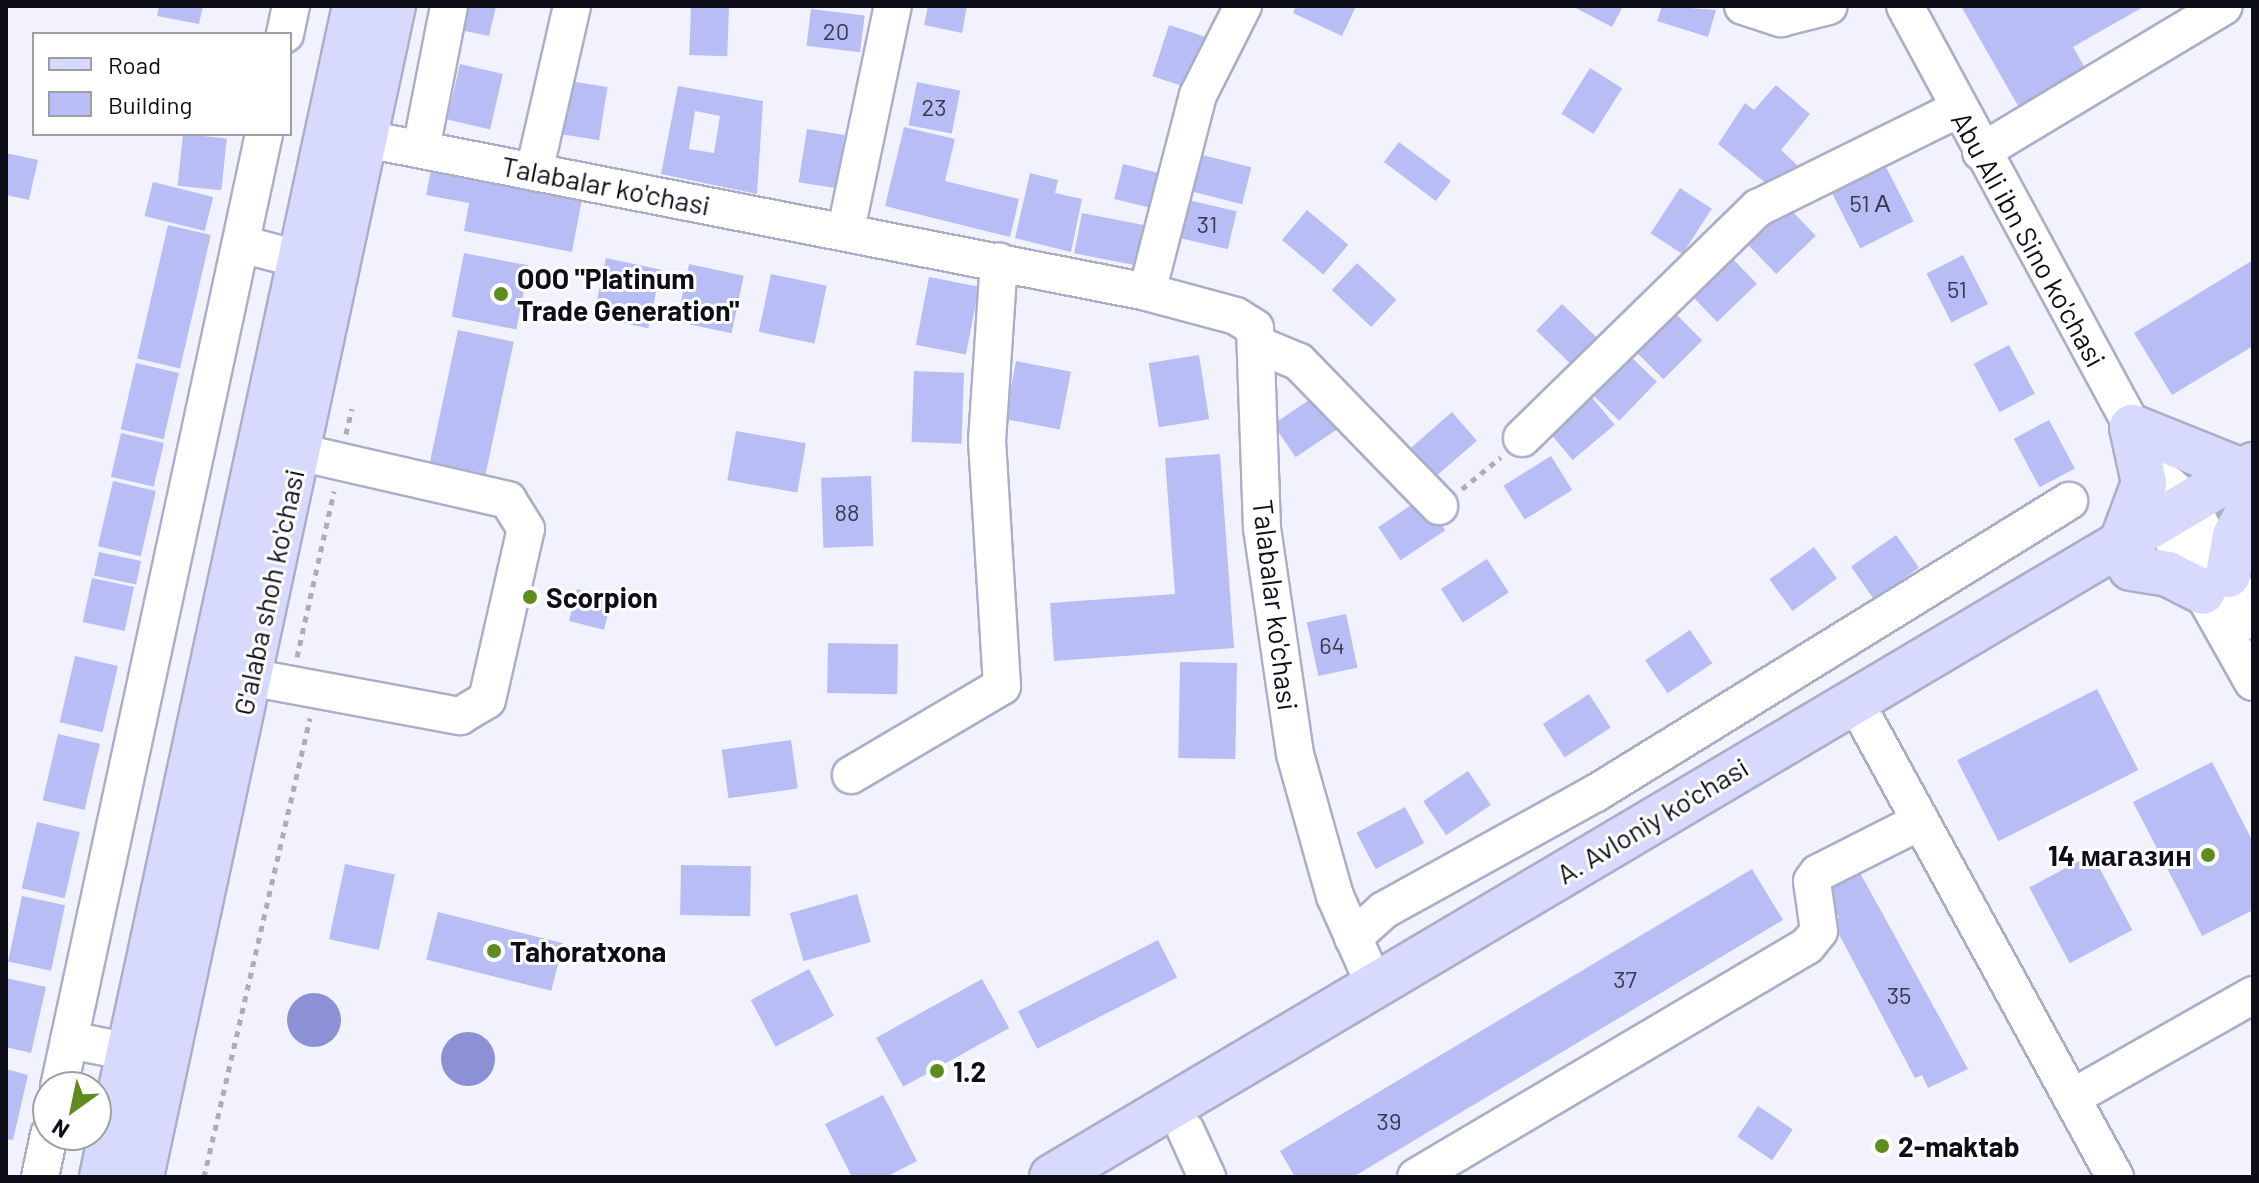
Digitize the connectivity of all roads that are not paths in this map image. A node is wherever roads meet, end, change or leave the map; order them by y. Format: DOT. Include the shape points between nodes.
graph roads {
  1 [pos="291,6"];
  2 [pos="355,6"];
  3 [pos="393,6"];
  4 [pos="449,6"];
  5 [pos="572,6"];
  6 [pos="893,6"];
  7 [pos="1243,6"];
  8 [pos="1743,6"];
  9 [pos="1829,6"];
  10 [pos="1905,6"];
  11 [pos="2224,6"];
  12 [pos="285,32"];
  13 [pos="1958,109"];
  14 [pos="264,136"];
  15 [pos="366,139"];
  16 [pos="421,149"];
  17 [pos="1981,152"];
  18 [pos="534,172"];
  19 [pos="846,230"];
  20 [pos="241,244"];
  21 [pos="302,260"];
  22 [pos="999,261"];
  23 [pos="1147,292"];
  24 [pos="1261,346"];
  25 [pos="2132,427"];
  26 [pos="1522,438"];
  27 [pos="298,452"];
  28 [pos="2250,484"];
  29 [pos="2069,501"];
  30 [pos="1439,506"];
  31 [pos="2182,524"];
  32 [pos="2126,555"];
  33 [pos="2216,584"];
  34 [pos="2253,621"];
  35 [pos="249,677"];
  36 [pos="2253,682"];
  37 [pos="1868,725"];
  38 [pos="851,775"];
  39 [pos="1921,821"];
  40 [pos="1353,938"];
  41 [pos="1374,984"];
  42 [pos="2253,995"];
  43 [pos="69,1040"];
  44 [pos="130,1052"];
  45 [pos="62,1071"];
  46 [pos="2073,1097"];
  47 [pos="1186,1131"];
  48 [pos="46,1151"];
  49 [pos="40,1177"];
  50 [pos="102,1177"];
  51 [pos="141,1177"];
  52 [pos="1052,1177"];
  53 [pos="1108,1177"];
  54 [pos="1207,1177"];
  55 [pos="1416,1177"];
  56 [pos="2115,1177"];
  1 -- 12 [label="street"];
  2 -- 21 [label="main road, G'alaba shoh ko'chasi"];
  3 -- 15 [label="main road, G'alaba shoh ko'chasi"];
  4 -- 16 [label="street"];
  5 -- 18 [label="street"];
  6 -- 19 [label="street"];
  7 -- 23 [label="street" via="1198,95"];
  8 -- 9 [label="street" via="1781,18"];
  10 -- 13 [label="street, Abu Ali ibn Sino ko'chasi"];
  11 -- 17 [label="street"];
  13 -- 17 [label="street, Abu Ali ibn Sino ko'chasi"];
  13 -- 26 [label="street" via="1758,208"];
  14 -- 20 [label="street"];
  15 -- 16 [label="street, Talabalar ko'chasi"];
  15 -- 27 [label="main road, G'alaba shoh ko'chasi"];
  16 -- 18 [label="street, Talabalar ko'chasi"];
  17 -- 25 [label="street, Abu Ali ibn Sino ko'chasi"];
  18 -- 19 [label="street, Talabalar ko'chasi"];
  19 -- 22 [label="street, Talabalar ko'chasi"];
  20 -- 21 [label="street"];
  20 -- 43 [label="street"];
  21 -- 44 [label="main road, G'alaba shoh ko'chasi"];
  22 -- 23 [label="street, Talabalar ko'chasi"];
  22 -- 38 [label="street" via="987,441 1002,686"];
  23 -- 24 [label="street, Talabalar ko'chasi" via="1236,316 1255,328"];
  24 -- 30 [label="street" via="1299,362"];
  24 -- 40 [label="street, Talabalar ko'chasi" via="1262,528 1293,739"];
  25 -- 28 [label="main road"];
  25 -- 31 [label="street, Abu Ali ibn Sino ko'chasi"];
  25 -- 32 [label="main road" via="2144,483"];
  27 -- 35 [label="main road, G'alaba shoh ko'chasi"];
  27 -- 35 [label="street" via="508,500 526,529 487,700 460,716"];
  28 -- 31 [label="main road, A. Avloniy ko'chasi"];
  28 -- 33 [label="main road"];
  29 -- 40 [label="street" via="1596,793 1384,910"];
  31 -- 32 [label="main road, A. Avloniy ko'chasi"];
  31 -- 33 [label="street, Abu Ali ibn Sino ko'chasi"];
  32 -- 33 [label="main road" via="2168,574"];
  32 -- 37 [label="main road, A. Avloniy ko'chasi"];
  32 -- 41 [label="main road, A. Avloniy ko'chasi"];
  33 -- 34 [label="street, Abu Ali ibn Sino ko'chasi"];
  33 -- 36 [label="street, Abu Ali ibn Sino ko'chasi"];
  35 -- 51 [label="main road, G'alaba shoh ko'chasi"];
  37 -- 39 [label="street"];
  37 -- 47 [label="main road, A. Avloniy ko'chasi"];
  39 -- 46 [label="street"];
  39 -- 55 [label="street" via="1818,873 1812,881 1819,931 1807,946"];
  40 -- 41 [label="street, Talabalar ko'chasi"];
  41 -- 52 [label="main road, A. Avloniy ko'chasi"];
  42 -- 46 [label="street"];
  43 -- 44 [label="street"];
  43 -- 45 [label="street"];
  44 -- 50 [label="main road, G'alaba shoh ko'chasi"];
  46 -- 56 [label="street"];
  47 -- 53 [label="main road, A. Avloniy ko'chasi"];
  47 -- 54 [label="street"];
  48 -- 49 [label="street"];
}
